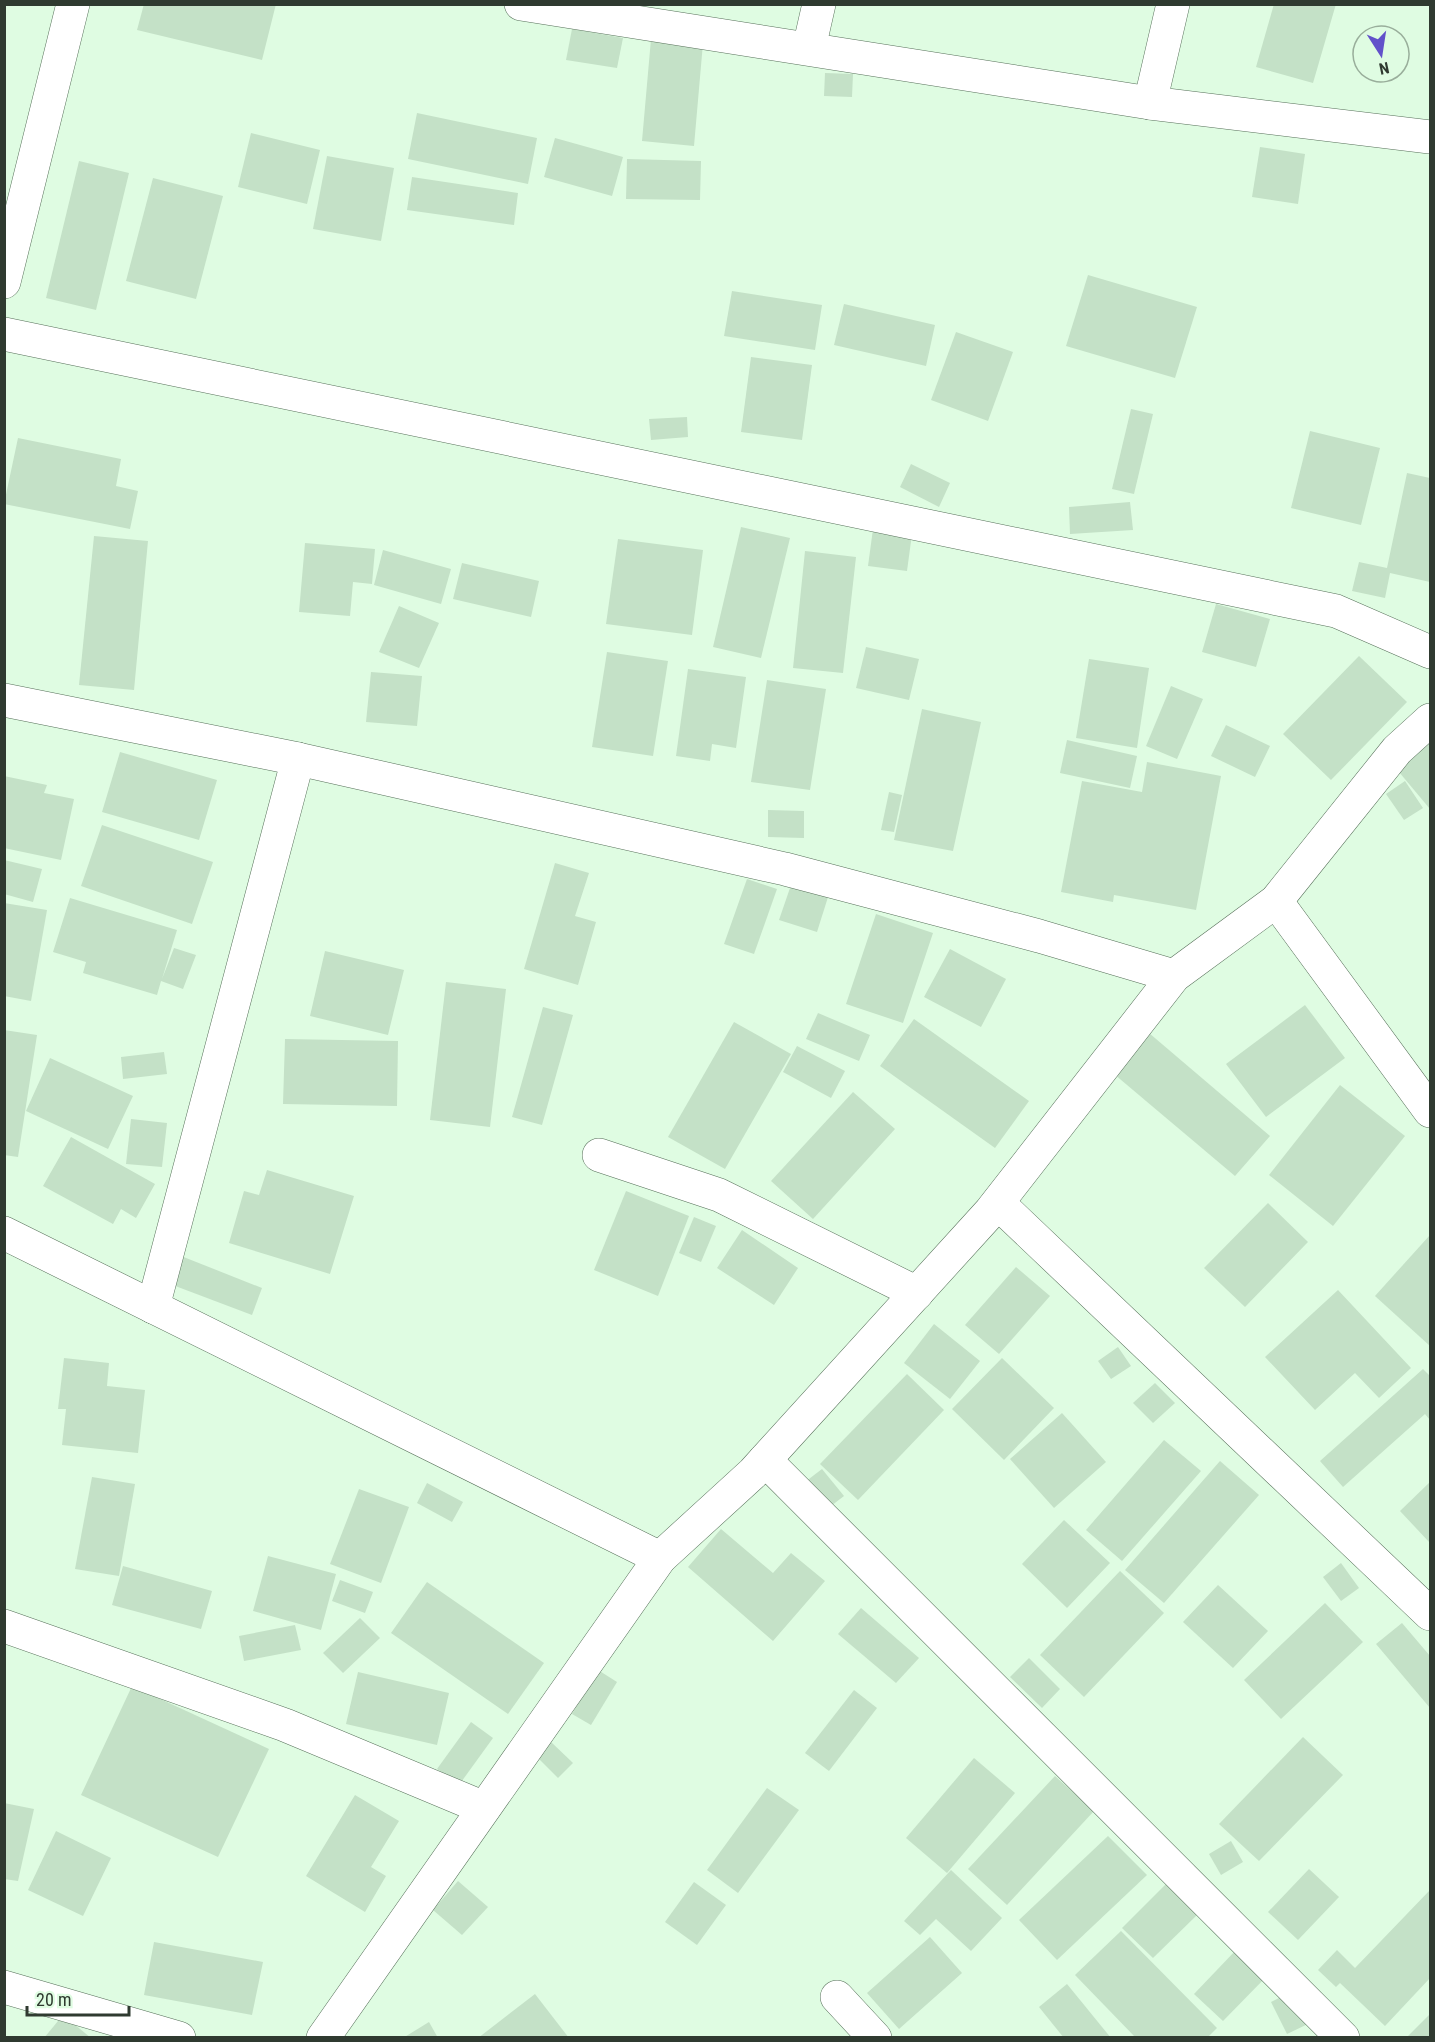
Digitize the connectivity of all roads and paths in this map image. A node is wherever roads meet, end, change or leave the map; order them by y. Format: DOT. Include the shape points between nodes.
graph roads {
  1 [pos="74,4"];
  2 [pos="521,4"];
  3 [pos="819,4"];
  4 [pos="1173,4"];
  5 [pos="809,48"];
  6 [pos="1150,103"];
  7 [pos="1431,137"];
  8 [pos="4,282"];
  9 [pos="4,334"];
  10 [pos="1431,652"];
  11 [pos="4,700"];
  12 [pos="1431,720"];
  13 [pos="298,759"];
  14 [pos="1276,901"];
  15 [pos="1174,976"];
  16 [pos="1431,1111"];
  17 [pos="599,1155"];
  18 [pos="998,1203"];
  19 [pos="4,1233"];
  20 [pos="917,1293"];
  21 [pos="153,1307"];
  22 [pos="765,1460"];
  23 [pos="660,1558"];
  24 [pos="1431,1614"];
  25 [pos="4,1626"];
  26 [pos="484,1808"];
  27 [pos="4,1987"];
  28 [pos="837,1997"];
  29 [pos="179,2037"];
  30 [pos="323,2037"];
  31 [pos="875,2037"];
  32 [pos="1343,2037"];
  1 -- 8 [label="street"];
  2 -- 5 [label="street"];
  3 -- 5 [label="street"];
  4 -- 6 [label="street"];
  5 -- 6 [label="street"];
  6 -- 7 [label="street"];
  9 -- 10 [label="street" via="1336,611"];
  11 -- 13 [label="street"];
  12 -- 14 [label="street" via="1397,750"];
  13 -- 15 [label="street" via="785,869"];
  13 -- 21 [label="street"];
  14 -- 15 [label="street"];
  14 -- 16 [label="street"];
  15 -- 18 [label="street"];
  17 -- 20 [label="street" via="719,1195"];
  18 -- 20 [label="street"];
  18 -- 24 [label="street"];
  19 -- 21 [label="street"];
  20 -- 22 [label="street"];
  21 -- 23 [label="street"];
  22 -- 23 [label="street"];
  22 -- 32 [label="street"];
  23 -- 26 [label="street"];
  25 -- 26 [label="street" via="285,1725"];
  26 -- 30 [label="street"];
  27 -- 29 [label="street"];
  28 -- 31 [label="street"];
}
